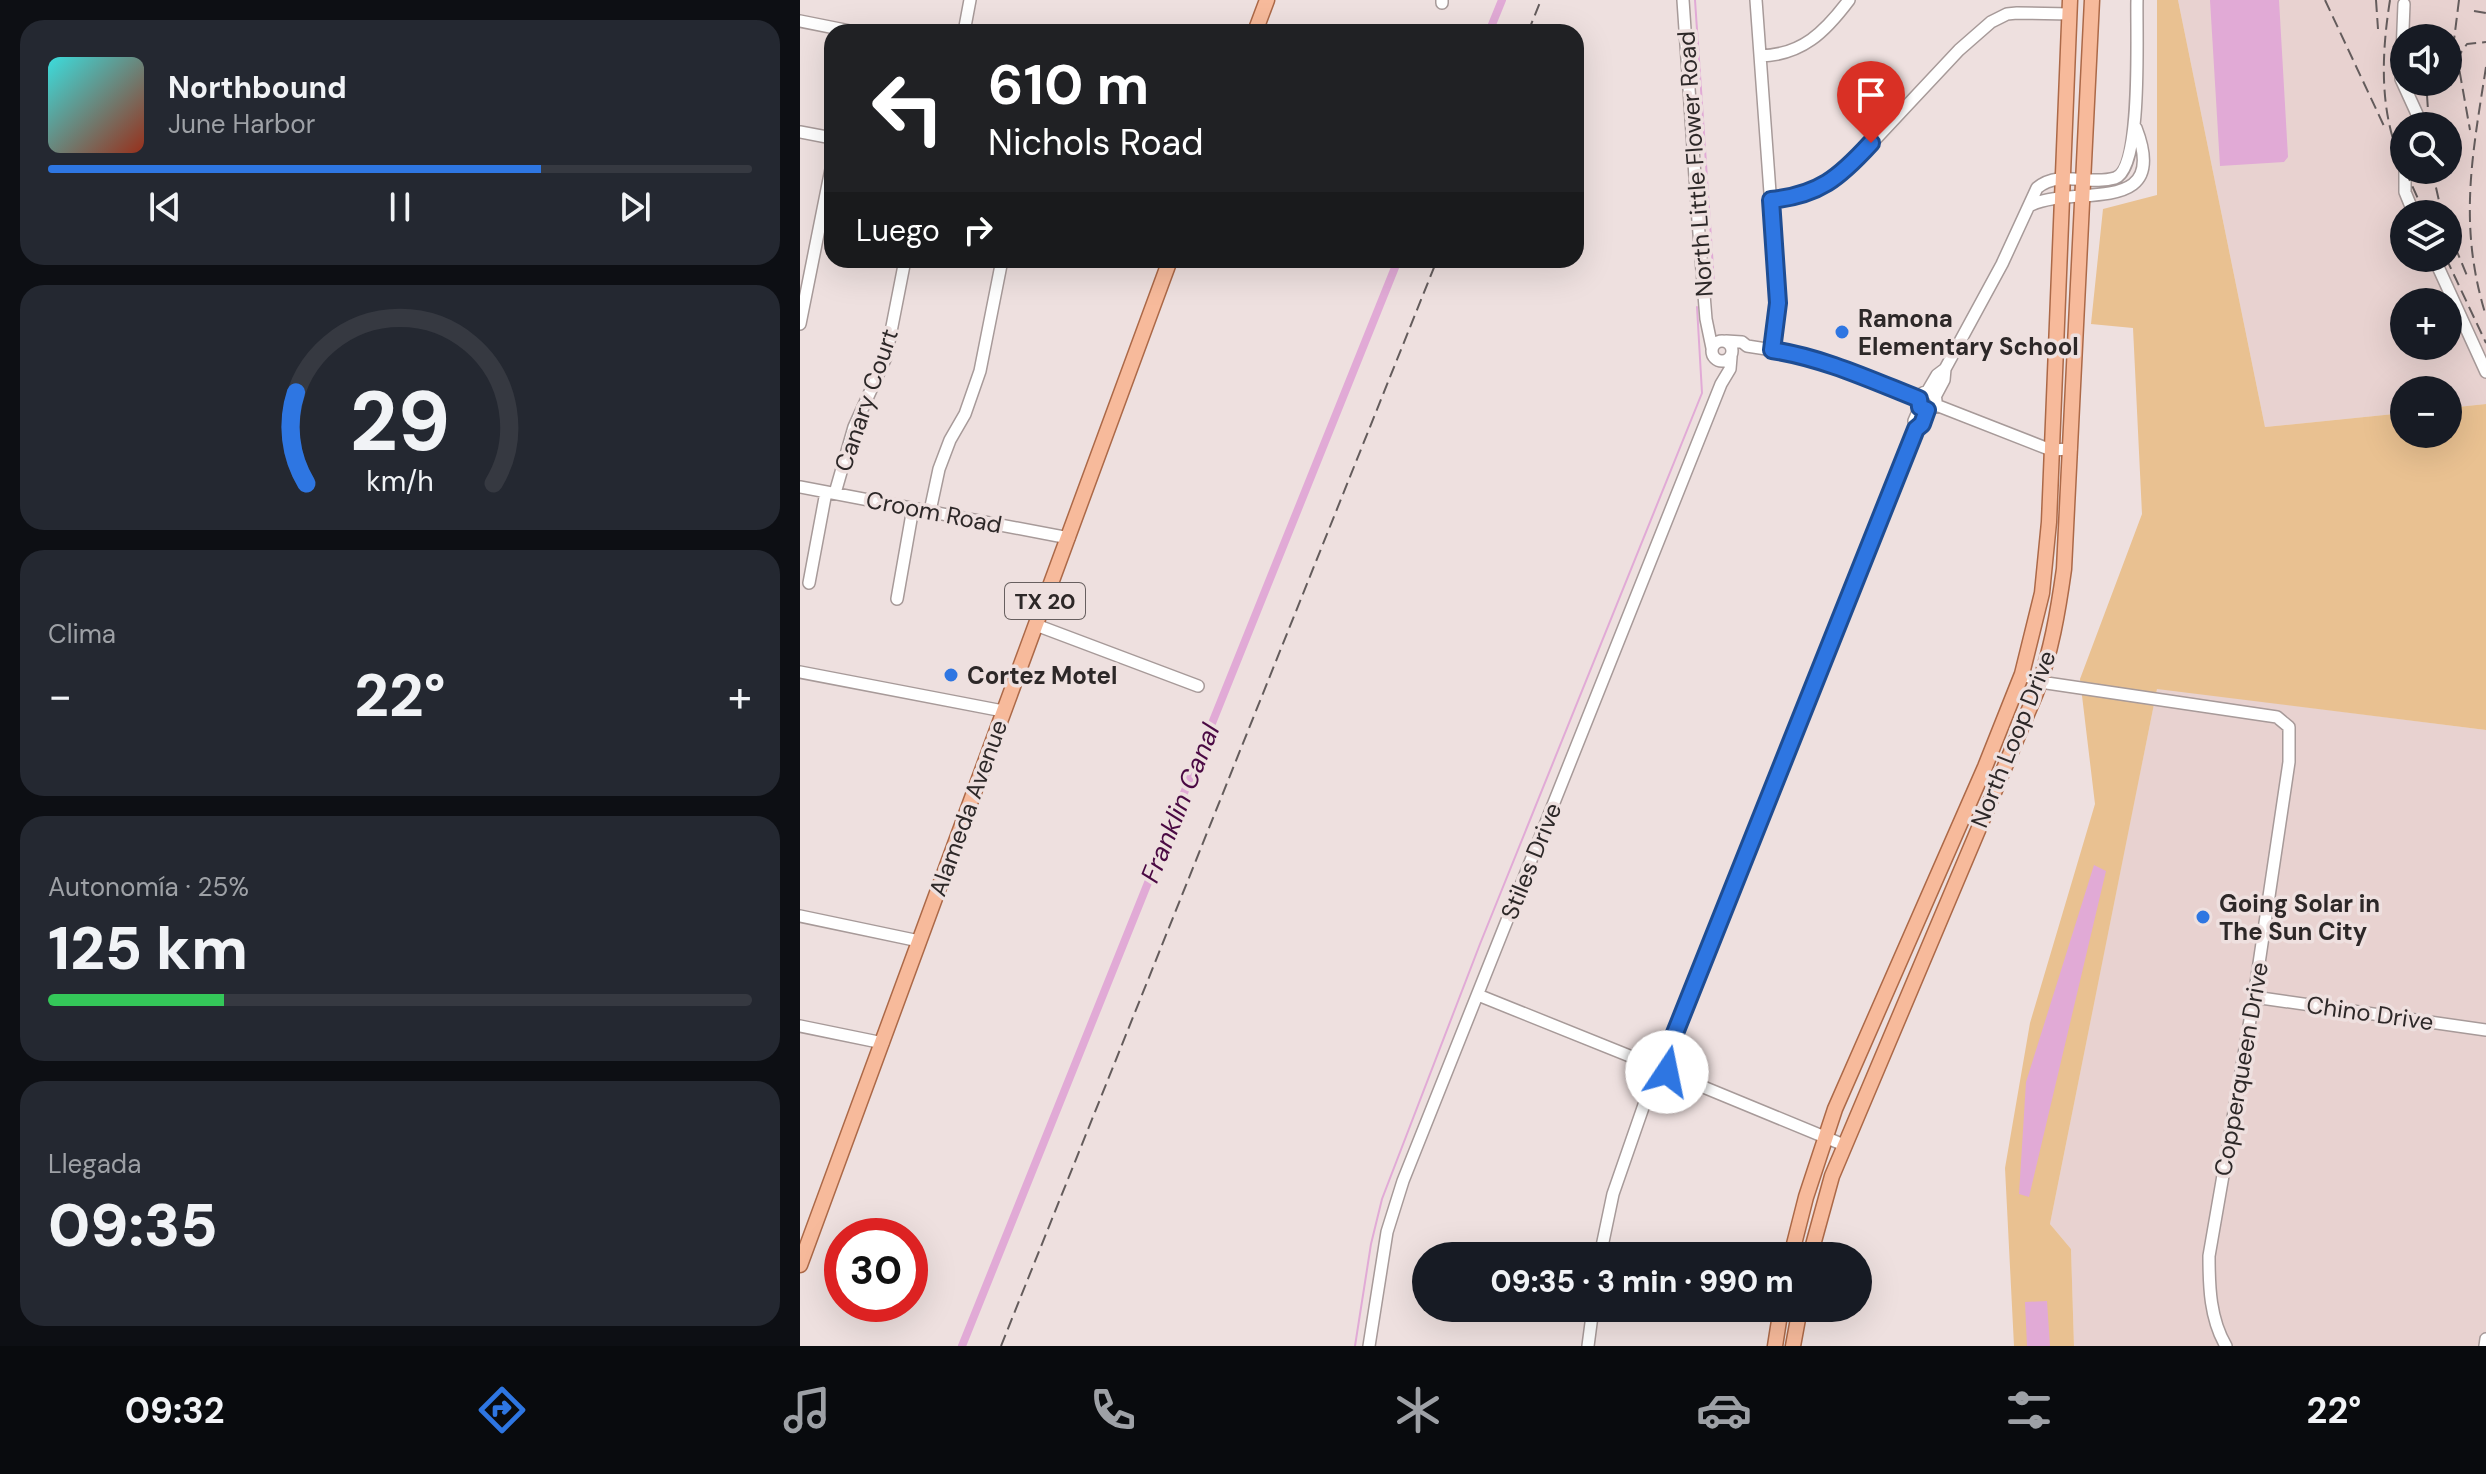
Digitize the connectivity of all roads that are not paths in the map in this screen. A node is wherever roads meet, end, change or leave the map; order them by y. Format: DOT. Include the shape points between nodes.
graph roads {
  1 [pos="970,0"];
  2 [pos="1267,0"];
  3 [pos="1683,0"];
  4 [pos="1756,0"];
  5 [pos="1849,0"];
  6 [pos="2092,0"];
  7 [pos="2137,0"];
  8 [pos="2404,4"];
  9 [pos="2070,7"];
  10 [pos="800,21"];
  11 [pos="966,24"];
  12 [pos="1258,24"];
  13 [pos="824,26"];
  14 [pos="1760,56"];
  15 [pos="2416,112"];
  16 [pos="2134,124"];
  17 [pos="800,132"];
  18 [pos="824,136"];
  19 [pos="2064,178"];
  20 [pos="2085,178"];
  21 [pos="2083,195"];
  22 [pos="2062,197"];
  23 [pos="1771,200"];
  24 [pos="824,204"];
  25 [pos="2031,205"];
  26 [pos="903,268"];
  27 [pos="1000,268"];
  28 [pos="1167,268"];
  29 [pos="2440,272"];
  30 [pos="800,324"];
  31 [pos="1709,328"];
  32 [pos="1728,348"];
  33 [pos="1772,350"];
  34 [pos="1713,353"];
  35 [pos="2486,372"];
  36 [pos="1721,384"];
  37 [pos="1927,402"];
  38 [pos="2071,449"];
  39 [pos="2051,450"];
  40 [pos="800,487"];
  41 [pos="831,492"];
  42 [pos="913,508"];
  43 [pos="930,511"];
  44 [pos="1069,538"];
  45 [pos="809,583"];
  46 [pos="897,599"];
  47 [pos="1036,625"];
  48 [pos="800,672"];
  49 [pos="2022,674"];
  50 [pos="2040,682"];
  51 [pos="1198,686"];
  52 [pos="1003,711"];
  53 [pos="1924,906"];
  54 [pos="1941,913"];
  55 [pos="800,916"];
  56 [pos="919,941"];
  57 [pos="1478,995"];
  58 [pos="2254,997"];
  59 [pos="800,1026"];
  60 [pos="2486,1030"];
  61 [pos="883,1043"];
  62 [pos="1659,1068"];
  63 [pos="1826,1138"];
  64 [pos="1844,1145"];
  65 [pos="1603,1242"];
  66 [pos="1795,1242"];
  67 [pos="1814,1242"];
  68 [pos="801,1261"];
  69 [pos="1591,1322"];
  70 [pos="1779,1322"];
  71 [pos="1797,1322"];
  72 [pos="2486,1339"];
  73 [pos="1369,1346"];
  74 [pos="1588,1346"];
  75 [pos="1775,1346"];
  76 [pos="1793,1346"];
  77 [pos="2226,1346"];
  78 [pos="2485,1346"];
  1 -- 11 [label="street"];
  2 -- 12 [label="main road"];
  3 -- 31 [label="street, North Little Flower Road"];
  4 -- 14 [label="street"];
  5 -- 14 [label="street" via="1811,42 1787,53"];
  6 -- 20 [label="main road, North Loop Drive"];
  7 -- 16 [label="street"];
  8 -- 15 [label="street" via="2401,79"];
  9 -- 19 [label="main road, North Loop Drive"];
  9 -- 23 [label="street" via="1991,22 1833,180 1806,194"];
  10 -- 13 [label="street"];
  14 -- 23 [label="street"];
  16 -- 20 [label="street" via="2121,175"];
  16 -- 21 [label="street" via="2144,156 2137,179 2120,193"];
  17 -- 18 [label="street"];
  19 -- 20 [label="street"];
  19 -- 22 [label="main road, North Loop Drive"];
  19 -- 25 [label="street" via="2043,183 2032,194"];
  20 -- 21 [label="main road, North Loop Drive"];
  21 -- 22 [label="street"];
  21 -- 38 [label="main road, North Loop Drive"];
  22 -- 25 [label="street"];
  22 -- 39 [label="main road, North Loop Drive"];
  23 -- 33 [label="street" via="1778,303"];
  24 -- 30 [label="street"];
  25 -- 37 [label="street" via="1945,369 1944,380"];
  26 -- 41 [label="street, Canary Court" via="886,357"];
  27 -- 43 [label="street" via="975,388 939,469"];
  28 -- 44 [label="main road, Alameda Avenue / TX 20"];
  29 -- 35 [label="street"];
  31 -- 32 [label="street, North Little Flower Road"];
  31 -- 34 [label="street, North Little Flower Road"];
  32 -- 33 [label="street" via="1742,342"];
  32 -- 34 [label="street" via="1717,342"];
  32 -- 34 [label="street" via="1724,361"];
  32 -- 36 [label="street, Stiles Drive" via="1730,369"];
  33 -- 37 [label="street" via="1805,355"];
  34 -- 36 [label="street"];
  36 -- 57 [label="street, Stiles Drive"];
  37 -- 39 [label="street"];
  37 -- 62 [label="street"];
  38 -- 39 [label="street"];
  38 -- 50 [label="main road, North Loop Drive" via="2064,569"];
  39 -- 49 [label="main road, North Loop Drive" via="2046,559"];
  40 -- 41 [label="street, Croom Road"];
  41 -- 42 [label="street, Croom Road"];
  41 -- 45 [label="street, Canary Court"];
  42 -- 43 [label="street, Croom Road"];
  42 -- 46 [label="street"];
  43 -- 44 [label="street, Croom Road"];
  44 -- 47 [label="main road, Alameda Avenue / TX 20"];
  47 -- 51 [label="street"];
  47 -- 52 [label="main road, Alameda Avenue / TX 20"];
  48 -- 52 [label="street"];
  49 -- 50 [label="street, Copperqueen Drive"];
  49 -- 53 [label="main road, North Loop Drive"];
  50 -- 54 [label="main road, North Loop Drive"];
  50 -- 58 [label="street, Copperqueen Drive" via="2234,709 2277,717 2289,727 2289,762"];
  52 -- 56 [label="main road, Alameda Avenue / TX 20"];
  53 -- 54 [label="main road"];
  53 -- 63 [label="main road, North Loop Drive"];
  54 -- 64 [label="main road, North Loop Drive"];
  55 -- 56 [label="street"];
  56 -- 61 [label="main road, Alameda Avenue / TX 20"];
  57 -- 62 [label="street"];
  57 -- 73 [label="street, Stiles Drive" via="1387,1232"];
  58 -- 60 [label="street, Chino Drive"];
  58 -- 77 [label="street, Copperqueen Drive" via="2209,1256 2208,1290"];
  59 -- 61 [label="street"];
  61 -- 68 [label="main road, Alameda Avenue / TX 20"];
  62 -- 63 [label="street"];
  62 -- 65 [label="street" via="1613,1194"];
  63 -- 64 [label="street"];
  63 -- 66 [label="main road, North Loop Drive"];
  64 -- 67 [label="main road, North Loop Drive"];
  69 -- 74 [label="street"];
  70 -- 75 [label="main road"];
  71 -- 76 [label="main road"];
  72 -- 78 [label="street"];
}
